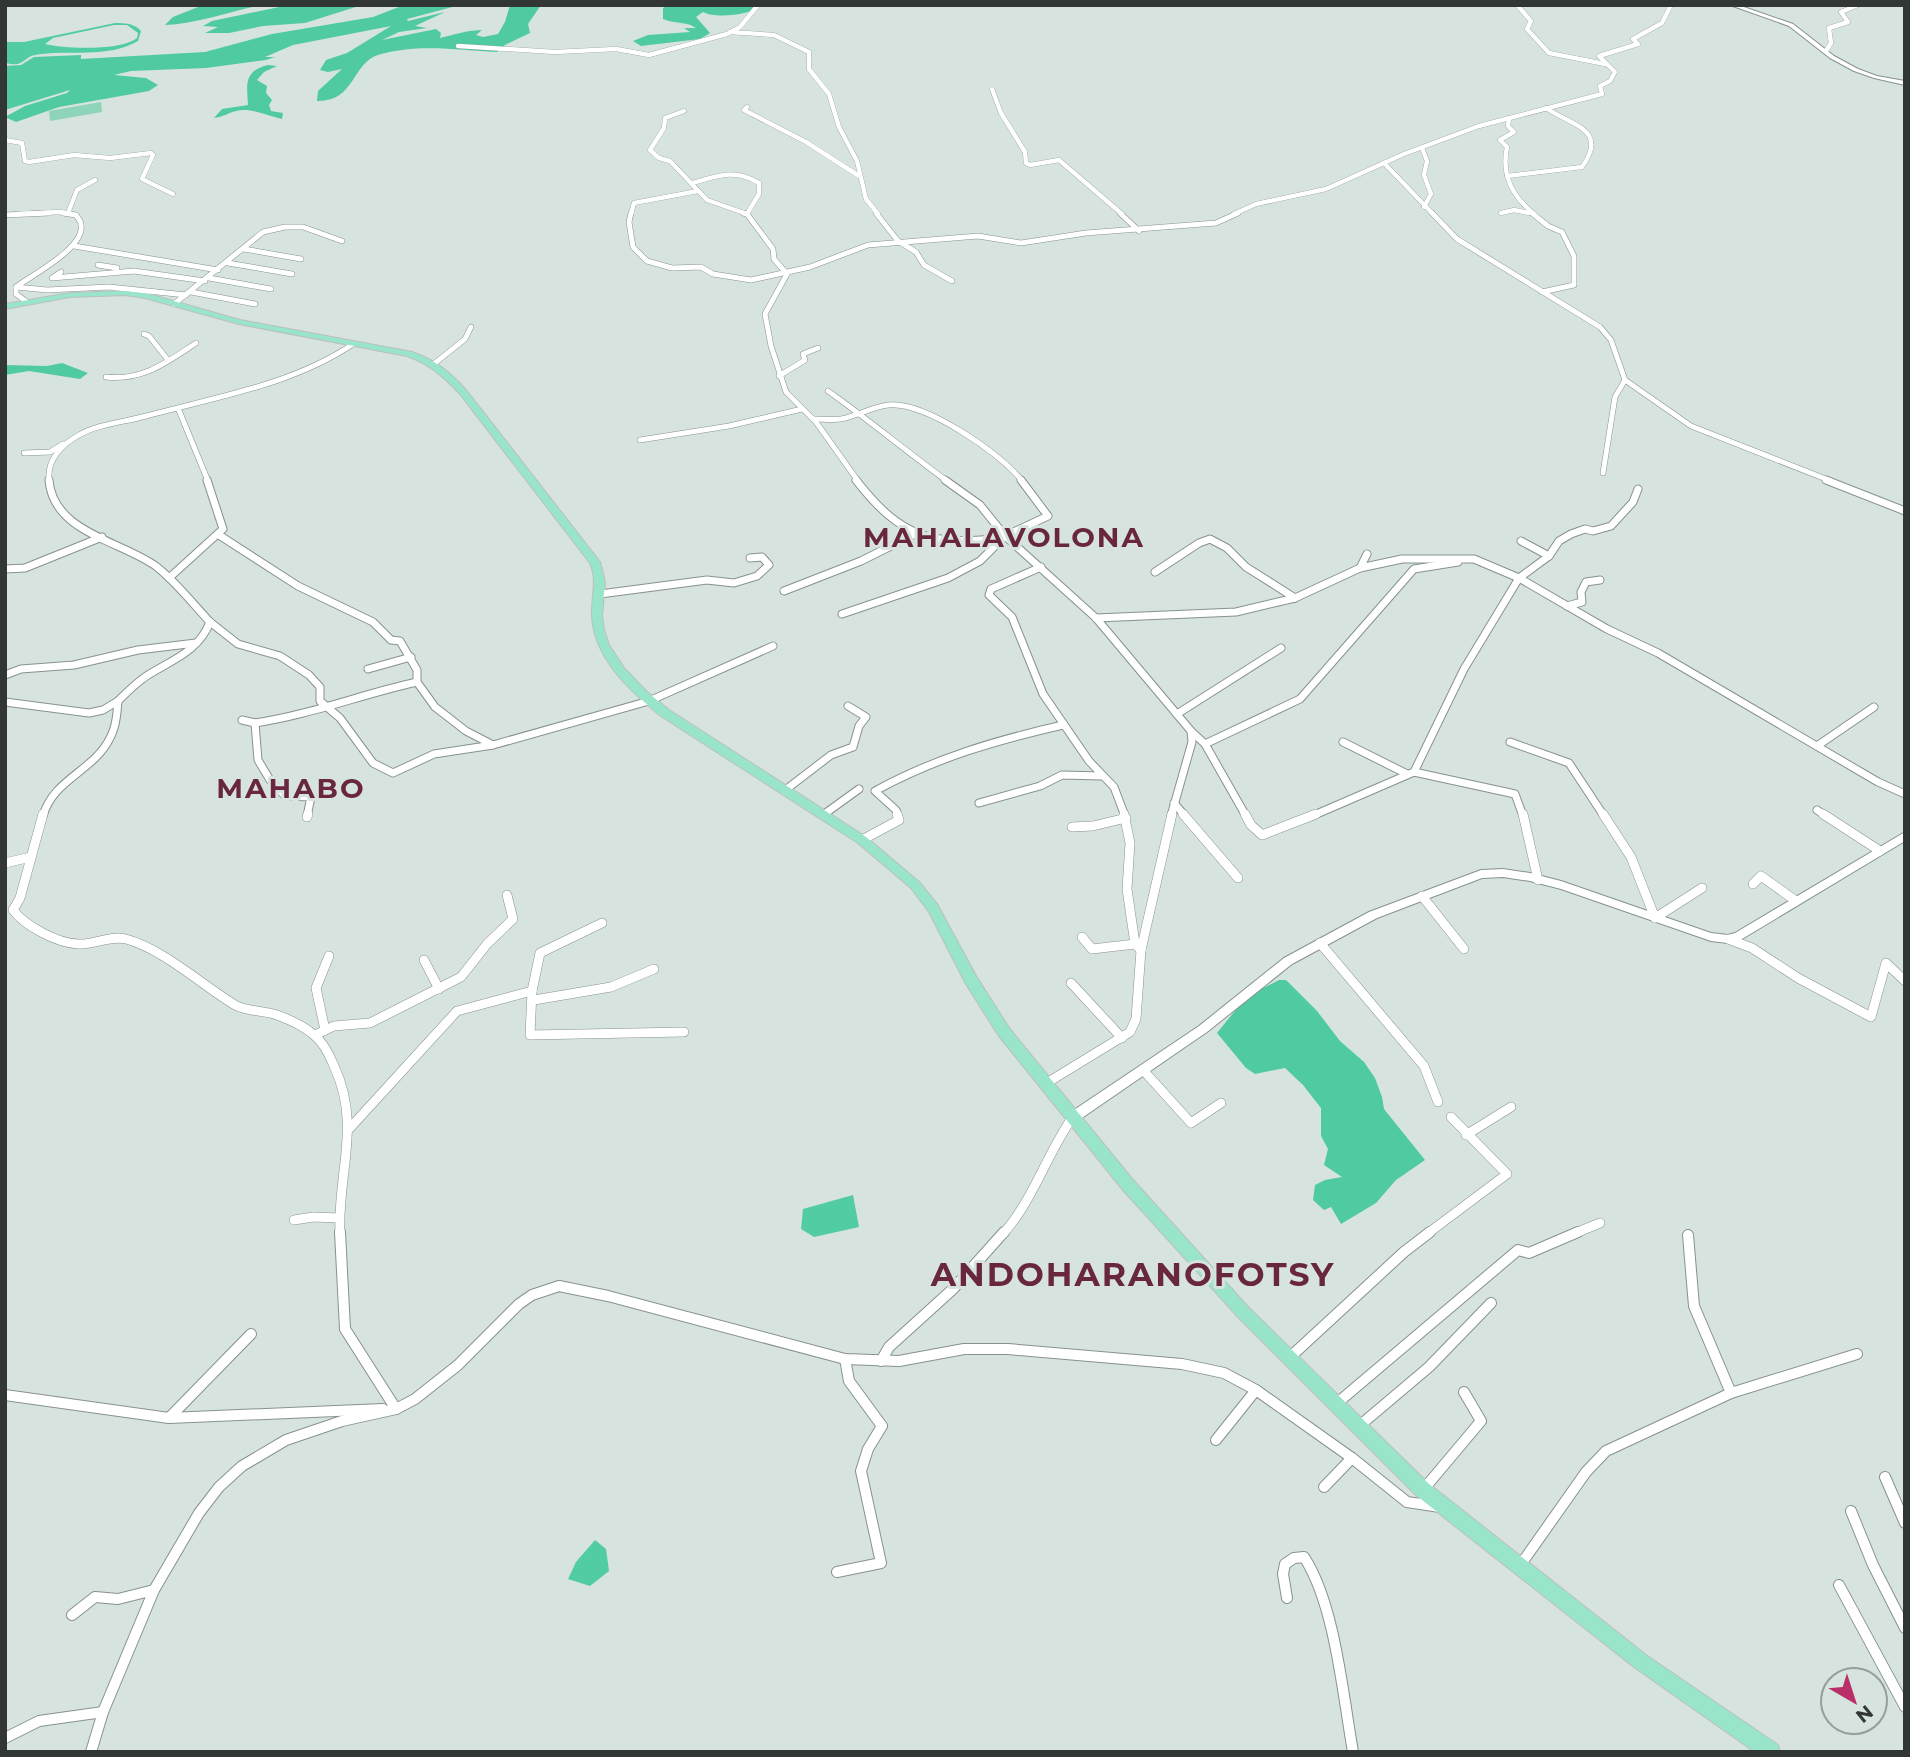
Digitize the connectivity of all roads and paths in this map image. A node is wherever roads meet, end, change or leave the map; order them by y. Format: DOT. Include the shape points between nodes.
graph roads {
  1 [pos="758,5"];
  2 [pos="1517,5"];
  3 [pos="1671,5"];
  4 [pos="1731,5"];
  5 [pos="1858,5"];
  6 [pos="730,32"];
  7 [pos="458,46"];
  8 [pos="1826,51"];
  9 [pos="1608,65"];
  10 [pos="1905,83"];
  11 [pos="992,89"];
  12 [pos="747,107"];
  13 [pos="1546,108"];
  14 [pos="684,111"];
  15 [pos="1509,118"];
  16 [pos="5,140"];
  17 [pos="1422,148"];
  18 [pos="1384,163"];
  19 [pos="859,176"];
  20 [pos="1507,176"];
  21 [pos="95,180"];
  22 [pos="693,183"];
  23 [pos="698,191"];
  24 [pos="173,194"];
  25 [pos="1424,207"];
  26 [pos="68,213"];
  27 [pos="1501,213"];
  28 [pos="747,214"];
  29 [pos="5,215"];
  30 [pos="1539,219"];
  31 [pos="263,225"];
  32 [pos="1139,231"];
  33 [pos="253,240"];
  34 [pos="342,241"];
  35 [pos="898,241"];
  36 [pos="74,246"];
  37 [pos="244,249"];
  38 [pos="301,259"];
  39 [pos="228,263"];
  40 [pos="98,264"];
  41 [pos="218,270"];
  42 [pos="134,271"];
  43 [pos="61,272"];
  44 [pos="292,274"];
  45 [pos="787,274"];
  46 [pos="52,278"];
  47 [pos="207,279"];
  48 [pos="952,281"];
  49 [pos="44,283"];
  50 [pos="16,287"];
  51 [pos="271,289"];
  52 [pos="1542,292"];
  53 [pos="188,294"];
  54 [pos="27,302"];
  55 [pos="174,304"];
  56 [pos="254,304"];
  57 [pos="5,307"];
  58 [pos="471,327"];
  59 [pos="144,334"];
  60 [pos="196,343"];
  61 [pos="353,344"];
  62 [pos="818,348"];
  63 [pos="168,360"];
  64 [pos="435,363"];
  65 [pos="779,376"];
  66 [pos="106,377"];
  67 [pos="1625,380"];
  68 [pos="828,391"];
  69 [pos="178,408"];
  70 [pos="802,409"];
  71 [pos="856,412"];
  72 [pos="814,419"];
  73 [pos="74,437"];
  74 [pos="640,440"];
  75 [pos="24,453"];
  76 [pos="1603,473"];
  77 [pos="1638,489"];
  78 [pos="1905,511"];
  79 [pos="915,534"];
  80 [pos="219,535"];
  81 [pos="102,537"];
  82 [pos="1004,537"];
  83 [pos="1521,541"];
  84 [pos="1367,554"];
  85 [pos="1549,556"];
  86 [pos="750,558"];
  87 [pos="1474,559"];
  88 [pos="1041,567"];
  89 [pos="1360,568"];
  90 [pos="5,569"];
  91 [pos="1155,572"];
  92 [pos="169,578"];
  93 [pos="1519,578"];
  94 [pos="1600,580"];
  95 [pos="784,591"];
  96 [pos="600,594"];
  97 [pos="1295,598"];
  98 [pos="1567,606"];
  99 [pos="842,614"];
  100 [pos="1096,618"];
  101 [pos="209,622"];
  102 [pos="199,643"];
  103 [pos="773,646"];
  104 [pos="1281,648"];
  105 [pos="411,657"];
  106 [pos="368,669"];
  107 [pos="5,675"];
  108 [pos="417,682"];
  109 [pos="118,701"];
  110 [pos="649,701"];
  111 [pos="5,702"];
  112 [pos="326,706"];
  113 [pos="848,706"];
  114 [pos="1874,707"];
  115 [pos="1177,714"];
  116 [pos="242,720"];
  117 [pos="255,723"];
  118 [pos="1063,725"];
  119 [pos="1191,731"];
  120 [pos="1510,742"];
  121 [pos="1343,743"];
  122 [pos="1205,744"];
  123 [pos="493,745"];
  124 [pos="1817,747"];
  125 [pos="1410,773"];
  126 [pos="1102,776"];
  127 [pos="859,789"];
  128 [pos="784,790"];
  129 [pos="1905,794"];
  130 [pos="979,803"];
  131 [pos="1174,803"];
  132 [pos="1817,810"];
  133 [pos="823,815"];
  134 [pos="307,817"];
  135 [pos="1126,818"];
  136 [pos="1072,827"];
  137 [pos="1905,836"];
  138 [pos="862,840"];
  139 [pos="1880,851"];
  140 [pos="31,857"];
  141 [pos="5,863"];
  142 [pos="1238,878"];
  143 [pos="1538,880"];
  144 [pos="1753,884"];
  145 [pos="1702,888"];
  146 [pos="507,895"];
  147 [pos="1422,896"];
  148 [pos="1796,901"];
  149 [pos="9,912"];
  150 [pos="1655,918"];
  151 [pos="602,923"];
  152 [pos="1082,937"];
  153 [pos="1728,939"];
  154 [pos="1320,943"];
  155 [pos="1138,947"];
  156 [pos="1464,949"];
  157 [pos="329,956"];
  158 [pos="424,960"];
  159 [pos="654,969"];
  160 [pos="1905,981"];
  161 [pos="1071,982"];
  162 [pos="439,989"];
  163 [pos="533,995"];
  164 [pos="684,1032"];
  165 [pos="320,1033"];
  166 [pos="1122,1038"];
  167 [pos="1143,1070"];
  168 [pos="1045,1084"];
  169 [pos="1438,1102"];
  170 [pos="1221,1103"];
  171 [pos="1511,1107"];
  172 [pos="1451,1117"];
  173 [pos="1072,1118"];
  174 [pos="349,1129"];
  175 [pos="1466,1135"];
  176 [pos="339,1219"];
  177 [pos="294,1220"];
  178 [pos="1600,1223"];
  179 [pos="1688,1234"];
  180 [pos="1491,1303"];
  181 [pos="251,1334"];
  182 [pos="1857,1354"];
  183 [pos="845,1359"];
  184 [pos="1289,1359"];
  185 [pos="881,1361"];
  186 [pos="1256,1390"];
  187 [pos="1464,1392"];
  188 [pos="1731,1393"];
  189 [pos="5,1395"];
  190 [pos="1336,1404"];
  191 [pos="396,1409"];
  192 [pos="169,1418"];
  193 [pos="1358,1427"];
  194 [pos="1216,1440"];
  195 [pos="1352,1458"];
  196 [pos="1885,1477"];
  197 [pos="1324,1487"];
  198 [pos="1423,1490"];
  199 [pos="1443,1508"];
  200 [pos="1851,1511"];
  201 [pos="1905,1523"];
  202 [pos="1518,1567"];
  203 [pos="837,1572"];
  204 [pos="1839,1585"];
  205 [pos="154,1590"];
  206 [pos="1287,1598"];
  207 [pos="72,1615"];
  208 [pos="1905,1628"];
  209 [pos="1905,1707"];
  210 [pos="103,1712"];
  211 [pos="5,1738"];
  212 [pos="90,1752"];
  213 [pos="1353,1752"];
  214 [pos="1771,1752"];
  1 -- 6 [label="street"];
  2 -- 9 [label="street" via="1531,22 1527,29 1549,52"];
  3 -- 9 [label="street" via="1662,23 1633,38 1638,44 1599,57"];
  4 -- 8 [label="street" via="1791,25"];
  5 -- 8 [label="street" via="1842,12 1848,22 1829,29 1831,43"];
  6 -- 7 [label="street" via="649,55"];
  6 -- 19 [label="street" via="774,35 808,52 809,69 830,94"];
  8 -- 10 [label="street" via="1856,70"];
  9 -- 13 [label="street" via="1615,72 1600,86 1602,94"];
  11 -- 32 [label="street" via="1025,152 1026,163 1059,160"];
  12 -- 19 [label="street" via="744,110 755,118 807,142"];
  13 -- 15 [label="street"];
  13 -- 20 [label="street" via="1586,130 1592,141 1591,158 1582,167"];
  14 -- 22 [label="street" via="665,118 650,150"];
  15 -- 17 [label="street"];
  15 -- 20 [label="street" via="1508,127 1514,132 1500,140 1507,147"];
  16 -- 24 [label="street" via="22,143 29,162 74,155 110,159 151,153 142,179"];
  17 -- 18 [label="street"];
  17 -- 25 [label="street" via="1431,194"];
  18 -- 25 [label="street"];
  18 -- 32 [label="street" via="1326,189 1256,204 1216,223"];
  19 -- 35 [label="street" via="866,199"];
  20 -- 30 [label="street" via="1518,201"];
  21 -- 26 [label="street" via="77,190"];
  22 -- 23 [label="street"];
  22 -- 28 [label="street" via="723,173 745,173 759,183 760,194"];
  23 -- 28 [label="street" via="707,200"];
  23 -- 45 [label="street" via="634,203 629,222 633,247 647,261 751,279"];
  25 -- 52 [label="street" via="1457,239"];
  26 -- 29 [label="street"];
  26 -- 36 [label="street" via="76,215 81,224"];
  27 -- 30 [label="street" via="1526,211"];
  28 -- 45 [label="street"];
  30 -- 52 [label="street" via="1562,232 1574,256 1574,285"];
  31 -- 33 [label="street"];
  32 -- 35 [label="street" via="1021,243 978,236"];
  33 -- 34 [label="street" via="263,232 293,224"];
  33 -- 37 [label="street"];
  35 -- 45 [label="street" via="868,245"];
  35 -- 48 [label="street" via="916,252 924,265"];
  36 -- 41 [label="street"];
  36 -- 50 [label="street"];
  37 -- 38 [label="street"];
  37 -- 39 [label="street"];
  39 -- 41 [label="street"];
  39 -- 44 [label="street"];
  40 -- 42 [label="street"];
  41 -- 47 [label="street"];
  42 -- 46 [label="street"];
  42 -- 47 [label="street"];
  43 -- 46 [label="street"];
  45 -- 65 [label="street" via="784,287 765,309"];
  46 -- 49 [label="street"];
  47 -- 51 [label="street"];
  47 -- 53 [label="street"];
  50 -- 53 [label="street" via="50,291 132,288"];
  50 -- 54 [label="street" via="16,294"];
  52 -- 67 [label="street" via="1608,334"];
  53 -- 55 [label="street"];
  53 -- 56 [label="street"];
  54 -- 55 [label="main road" via="106,293"];
  54 -- 57 [label="main road"];
  55 -- 61 [label="main road"];
  58 -- 64 [label="street" via="465,339"];
  59 -- 63 [label="street"];
  60 -- 63 [label="street"];
  61 -- 64 [label="main road"];
  61 -- 69 [label="street" via="297,375"];
  62 -- 65 [label="street" via="803,354 805,360"];
  63 -- 66 [label="street" via="142,377 124,381"];
  64 -- 96 [label="main road" via="463,392 595,562"];
  65 -- 70 [label="street"];
  67 -- 76 [label="street" via="1615,397"];
  67 -- 78 [label="street" via="1691,426"];
  68 -- 71 [label="street"];
  69 -- 73 [label="street"];
  69 -- 80 [label="street" via="211,489 223,529"];
  70 -- 72 [label="street"];
  70 -- 74 [label="street"];
  71 -- 72 [label="street" via="832,420"];
  71 -- 82 [label="street" via="968,494"];
  71 -- 82 [label="street" via="898,403 918,409 1012,468 1048,516"];
  72 -- 79 [label="street" via="880,511"];
  73 -- 75 [label="street" via="50,452"];
  73 -- 81 [label="street" via="50,462 48,490 63,516"];
  77 -- 85 [label="street" via="1633,502 1611,526 1571,534 1559,541"];
  79 -- 82 [label="street" via="950,543"];
  79 -- 95 [label="street"];
  80 -- 92 [label="street"];
  80 -- 105 [label="street" via="298,586 373,622 391,640 400,641"];
  81 -- 90 [label="street" via="26,568"];
  81 -- 92 [label="street" via="153,564"];
  82 -- 88 [label="street"];
  82 -- 99 [label="street" via="980,561 948,578"];
  83 -- 85 [label="street"];
  84 -- 89 [label="street"];
  85 -- 93 [label="street"];
  86 -- 96 [label="street" via="762,557 769,565 747,580 707,580"];
  87 -- 89 [label="street" via="1402,559"];
  87 -- 93 [label="street"];
  87 -- 122 [label="street" via="1414,569 1300,699"];
  88 -- 100 [label="street"];
  88 -- 118 [label="street" via="991,589 989,595 1012,617 1043,694"];
  89 -- 97 [label="street"];
  91 -- 97 [label="street" via="1210,539"];
  92 -- 101 [label="street"];
  93 -- 98 [label="street"];
  93 -- 125 [label="street" via="1464,668"];
  94 -- 98 [label="street" via="1586,582 1582,602"];
  96 -- 110 [label="main road" via="597,621 608,649 624,675"];
  97 -- 100 [label="street" via="1236,612"];
  98 -- 124 [label="street" via="1681,665"];
  100 -- 115 [label="street"];
  101 -- 102 [label="street"];
  101 -- 112 [label="street" via="237,644 280,656 309,675 320,687 320,701"];
  102 -- 107 [label="street"];
  102 -- 109 [label="street" via="146,676"];
  103 -- 110 [label="street"];
  104 -- 115 [label="street"];
  105 -- 106 [label="street"];
  105 -- 108 [label="street" via="418,670"];
  108 -- 112 [label="street"];
  108 -- 123 [label="street" via="435,707"];
  109 -- 111 [label="street" via="89,713"];
  109 -- 140 [label="street" via="109,743 52,793"];
  110 -- 123 [label="street"];
  110 -- 128 [label="main road"];
  112 -- 117 [label="street"];
  112 -- 123 [label="street" via="373,763 393,773 434,754"];
  113 -- 128 [label="street" via="866,717 853,747 831,755"];
  114 -- 124 [label="street"];
  115 -- 119 [label="street"];
  116 -- 117 [label="street"];
  117 -- 134 [label="street" via="258,761 285,796 311,797"];
  118 -- 126 [label="street"];
  118 -- 138 [label="street" via="951,753 875,790 899,820"];
  119 -- 122 [label="street"];
  119 -- 131 [label="street"];
  120 -- 150 [label="street" via="1569,763 1631,857"];
  121 -- 125 [label="street"];
  122 -- 125 [label="street" via="1251,825 1262,835"];
  124 -- 129 [label="street"];
  125 -- 143 [label="street" via="1515,794"];
  126 -- 130 [label="street" via="1062,775"];
  126 -- 135 [label="street" via="1114,787"];
  127 -- 133 [label="street"];
  128 -- 133 [label="main road"];
  131 -- 142 [label="street"];
  131 -- 155 [label="street"];
  132 -- 139 [label="street"];
  133 -- 138 [label="main road"];
  135 -- 136 [label="street"];
  135 -- 155 [label="street" via="1130,843 1126,889"];
  137 -- 139 [label="street"];
  138 -- 168 [label="main road" via="925,897 991,1014"];
  139 -- 148 [label="street"];
  140 -- 141 [label="street"];
  140 -- 149 [label="street" via="20,898"];
  143 -- 147 [label="street" via="1496,871"];
  143 -- 150 [label="street"];
  144 -- 148 [label="street" via="1761,876"];
  145 -- 150 [label="street"];
  146 -- 162 [label="street" via="513,919 461,977"];
  147 -- 154 [label="street"];
  147 -- 156 [label="street"];
  148 -- 153 [label="street"];
  149 -- 165 [label="street" via="55,938 78,944 126,939 176,964 238,1007 277,1015"];
  150 -- 153 [label="street"];
  151 -- 163 [label="street" via="540,953"];
  152 -- 155 [label="street" via="1092,949"];
  153 -- 160 [label="street" via="1752,948 1871,1017 1886,963"];
  154 -- 167 [label="street" via="1288,961"];
  154 -- 169 [label="street" via="1424,1066"];
  155 -- 166 [label="street" via="1136,1019"];
  157 -- 165 [label="street" via="316,988"];
  158 -- 162 [label="street"];
  159 -- 163 [label="street" via="593,993"];
  161 -- 166 [label="street"];
  162 -- 165 [label="street" via="370,1023 334,1026"];
  163 -- 164 [label="street" via="530,1035"];
  163 -- 174 [label="street" via="457,1011"];
  165 -- 174 [label="street" via="345,1088"];
  166 -- 168 [label="street"];
  167 -- 170 [label="street" via="1191,1123"];
  167 -- 173 [label="street"];
  168 -- 173 [label="main road"];
  171 -- 175 [label="street"];
  172 -- 175 [label="street"];
  173 -- 184 [label="main road" via="1190,1256"];
  173 -- 185 [label="street" via="1020,1215 953,1289 889,1347"];
  174 -- 176 [label="street"];
  175 -- 184 [label="street" via="1507,1174 1404,1252"];
  176 -- 177 [label="street"];
  176 -- 191 [label="street" via="345,1329"];
  178 -- 190 [label="street" via="1529,1252 1518,1250"];
  179 -- 188 [label="street" via="1694,1306"];
  180 -- 193 [label="street" via="1429,1367"];
  181 -- 192 [label="street"];
  182 -- 188 [label="street"];
  183 -- 185 [label="street"];
  183 -- 191 [label="street" via="559,1286 519,1304 458,1365"];
  183 -- 203 [label="street" via="849,1381 882,1426 861,1471 881,1563"];
  184 -- 190 [label="main road"];
  185 -- 186 [label="street" via="964,1349 1008,1349 1182,1364 1224,1373"];
  186 -- 194 [label="street"];
  186 -- 195 [label="street"];
  187 -- 198 [label="street" via="1481,1421"];
  188 -- 202 [label="street" via="1606,1451"];
  189 -- 192 [label="street"];
  190 -- 193 [label="main road"];
  191 -- 192 [label="street"];
  191 -- 205 [label="street" via="286,1440 242,1466 199,1513"];
  193 -- 198 [label="main road"];
  195 -- 197 [label="street"];
  195 -- 199 [label="street" via="1407,1502"];
  196 -- 201 [label="street"];
  198 -- 199 [label="main road"];
  199 -- 202 [label="main road"];
  200 -- 208 [label="street"];
  202 -- 214 [label="main road" via="1640,1661"];
  204 -- 209 [label="street"];
  205 -- 207 [label="street" via="118,1599 94,1597"];
  205 -- 210 [label="street"];
  206 -- 213 [label="street" via="1285,1564 1304,1558 1314,1572 1331,1631"];
  210 -- 211 [label="street" via="39,1721"];
  210 -- 212 [label="street"];
}
